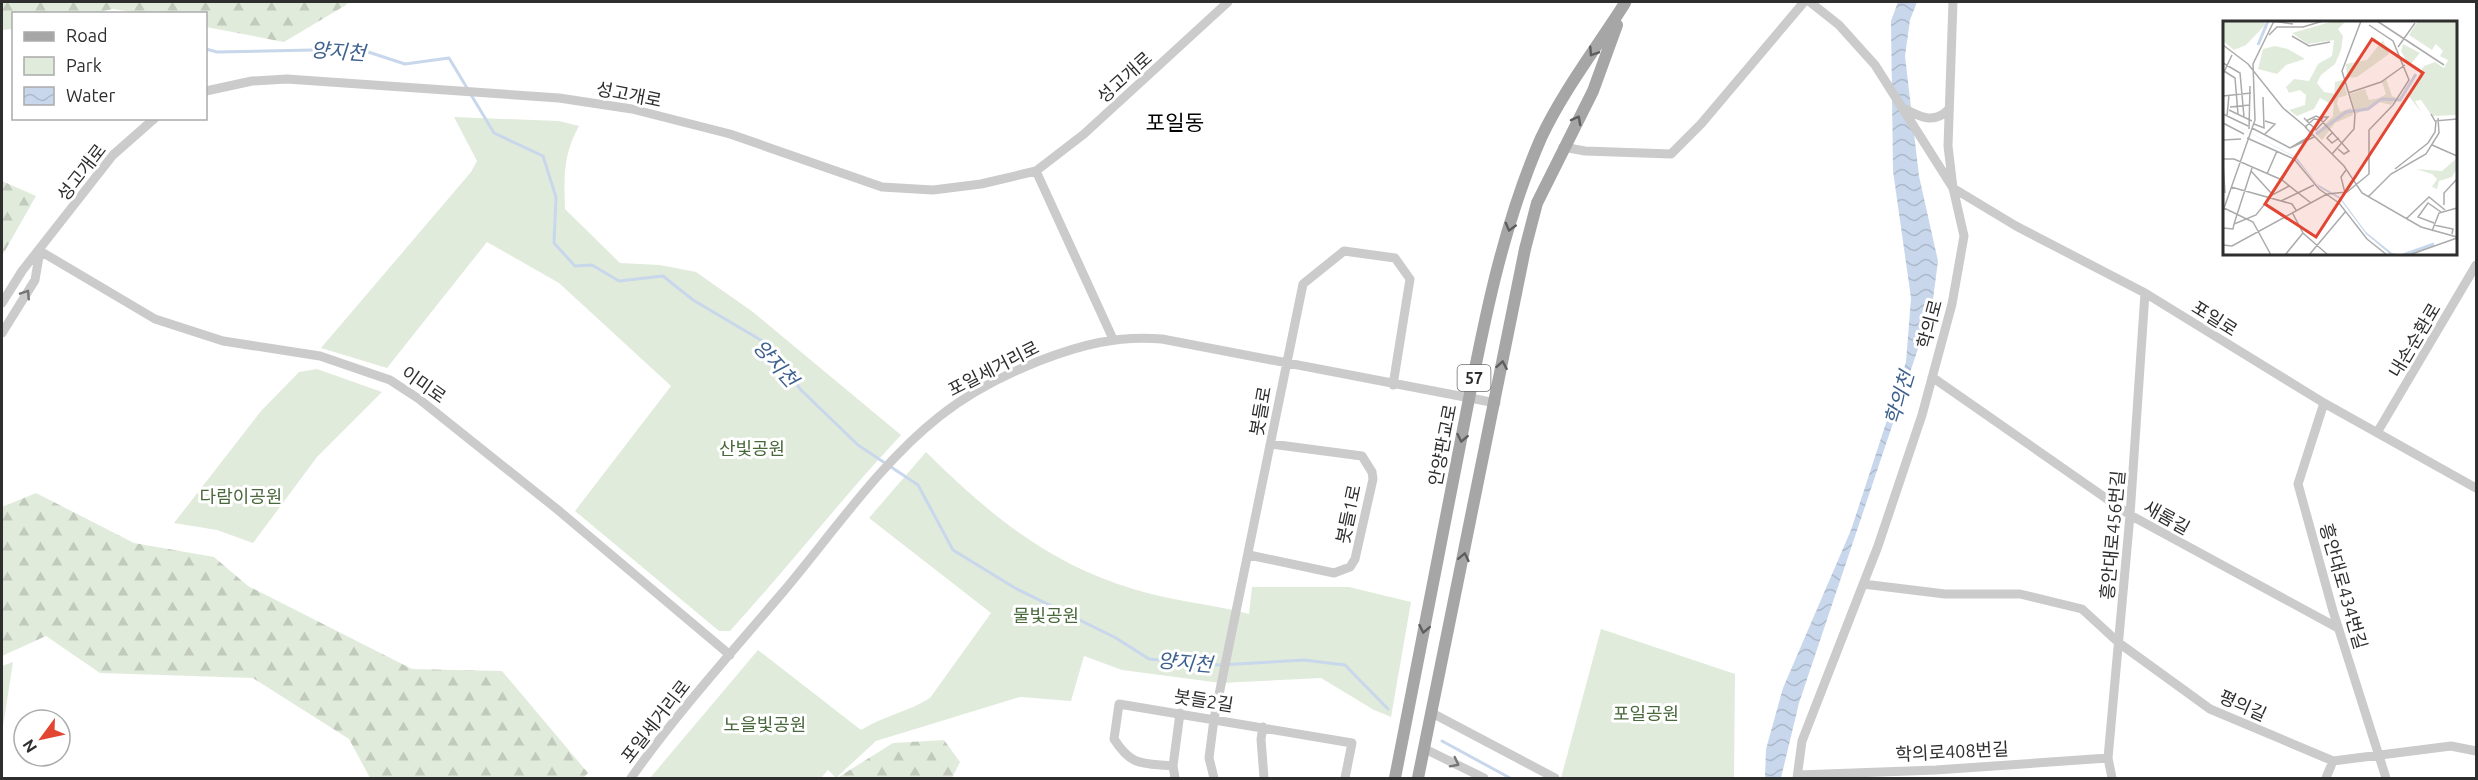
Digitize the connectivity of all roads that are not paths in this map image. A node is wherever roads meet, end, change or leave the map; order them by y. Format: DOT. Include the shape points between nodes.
graph roads {
  1 [pos="1228,2"];
  2 [pos="1626,2"];
  3 [pos="1804,2"];
  4 [pos="1810,2"];
  5 [pos="1953,2"];
  6 [pos="207,91"];
  7 [pos="1904,109"];
  8 [pos="1945,113"];
  9 [pos="153,120"];
  10 [pos="1563,147"];
  11 [pos="1036,171"];
  12 [pos="1953,188"];
  13 [pos="40,251"];
  14 [pos="2476,265"];
  15 [pos="2145,293"];
  16 [pos="2,303"];
  17 [pos="2,333"];
  18 [pos="1113,339"];
  19 [pos="1285,364"];
  20 [pos="1932,377"];
  21 [pos="1393,385"];
  22 [pos="1469,399"];
  23 [pos="1496,403"];
  24 [pos="2324,403"];
  25 [pos="2378,431"];
  26 [pos="1271,444"];
  27 [pos="2476,488"];
  28 [pos="2130,515"];
  29 [pos="1249,555"];
  30 [pos="1863,584"];
  31 [pos="2338,628"];
  32 [pos="2119,643"];
  33 [pos="730,654"];
  34 [pos="1180,713"];
  35 [pos="1432,713"];
  36 [pos="1214,719"];
  37 [pos="1263,727"];
  38 [pos="1425,748"];
  39 [pos="2476,751"];
  40 [pos="2378,756"];
  41 [pos="2108,758"];
  42 [pos="2333,761"];
  43 [pos="1173,766"];
  44 [pos="1797,777"];
  45 [pos="631,778"];
  46 [pos="1175,778"];
  47 [pos="1214,778"];
  48 [pos="1264,778"];
  49 [pos="1345,778"];
  50 [pos="1395,778"];
  51 [pos="1418,778"];
  52 [pos="1484,778"];
  53 [pos="1554,778"];
  54 [pos="2112,778"];
  55 [pos="2326,778"];
  56 [pos="2386,778"];
  1 -- 11 [label="street, 성고개로" via="1084,134"];
  10 -- 2 [label="main road, 안양판교로 / 57, one-way" via="1593,91"];
  2 -- 22 [label="main road, 안양판교로 / 57, one-way" via="1542,136 1518,196"];
  3 -- 10 [label="street" via="1671,154 1585,152"];
  4 -- 7 [label="street, 포일로" via="1875,65"];
  5 -- 8 [label="street, 학의로"];
  6 -- 11 [label="street, 성고개로" via="252,81 287,79 558,98 632,109 730,134 882,187 933,190"];
  7 -- 8 [label="street" via="1920,117"];
  7 -- 12 [label="street, 포일로"];
  8 -- 12 [label="street, 학의로"];
  9 -- 13 [label="street, 성고개로" via="113,155"];
  23 -- 10 [label="main road, 안양판교로 / 57, one-way" via="1537,203"];
  11 -- 18 [label="street"];
  12 -- 15 [label="street, 포일로" via="2016,226"];
  12 -- 20 [label="street, 학의로" via="1964,236 1952,304"];
  13 -- 16 [label="street, 성고개로"];
  17 -- 13 [label="street, 성고개로, one-way" via="36,280"];
  13 -- 33 [label="street, 이미로" via="155,319 223,341 320,356 390,380 558,510"];
  14 -- 25 [label="street, 내손순환로"];
  15 -- 24 [label="street, 포일로"];
  15 -- 28 [label="street, 흥안대로456번길"];
  18 -- 19 [label="street, 포일세거리로" via="1162,339"];
  18 -- 33 [label="street, 포일세거리로" via="1077,346 991,383 939,416 885,471"];
  19 -- 21 [label="street, 포일세거리로"];
  19 -- 21 [label="street, 봇들로" via="1303,284 1344,251 1395,258 1410,279"];
  19 -- 26 [label="street, 봇들로"];
  20 -- 28 [label="street, 새롬길"];
  20 -- 30 [label="street, 학의로"];
  21 -- 22 [label="street, 포일세거리로"];
  22 -- 23 [label="street, 포일세거리로"];
  22 -- 50 [label="main road, 안양판교로 / 57, one-way"];
  35 -- 23 [label="main road, 안양판교로 / 57, one-way"];
  24 -- 25 [label="street, 포일로"];
  24 -- 31 [label="street, 흥안대로434번길" via="2298,484"];
  25 -- 27 [label="street, 포일로"];
  26 -- 29 [label="street, 봇들로"];
  26 -- 29 [label="street, 봇들1로" via="1362,456 1373,479 1350,567 1334,573"];
  28 -- 31 [label="street, 새롬길"];
  28 -- 32 [label="street, 흥안대로456번길"];
  29 -- 36 [label="street, 봇들로"];
  30 -- 32 [label="street, 평의길" via="1945,594 2020,594 2082,609"];
  30 -- 44 [label="street, 학의로" via="1802,741"];
  31 -- 40 [label="street, 흥안대로434번길"];
  32 -- 41 [label="street, 흥안대로456번길"];
  32 -- 42 [label="street, 평의길" via="2210,709"];
  33 -- 45 [label="street, 포일세거리로"];
  34 -- 36 [label="street, 봇들2길"];
  34 -- 43 [label="street"];
  34 -- 43 [label="street, 봇들2길" via="1119,704 1114,740 1126,757"];
  35 -- 38 [label="main road, 안양판교로 / 57"];
  35 -- 53 [label="street"];
  36 -- 37 [label="street, 봇들2길"];
  36 -- 47 [label="street, 봇들로" via="1209,758"];
  37 -- 48 [label="street"];
  37 -- 49 [label="street, 봇들2길" via="1352,743"];
  38 -- 51 [label="main road, 안양판교로 / 57"];
  38 -- 52 [label="street, one-way"];
  39 -- 40 [label="street, 평의길" via="2451,746"];
  40 -- 42 [label="street, 평의길"];
  40 -- 56 [label="street, 흥안대로434번길"];
  41 -- 44 [label="street, 학의로408번길"];
  41 -- 54 [label="street, 흥안대로456번길"];
  42 -- 55 [label="street"];
  43 -- 46 [label="street"];
}
